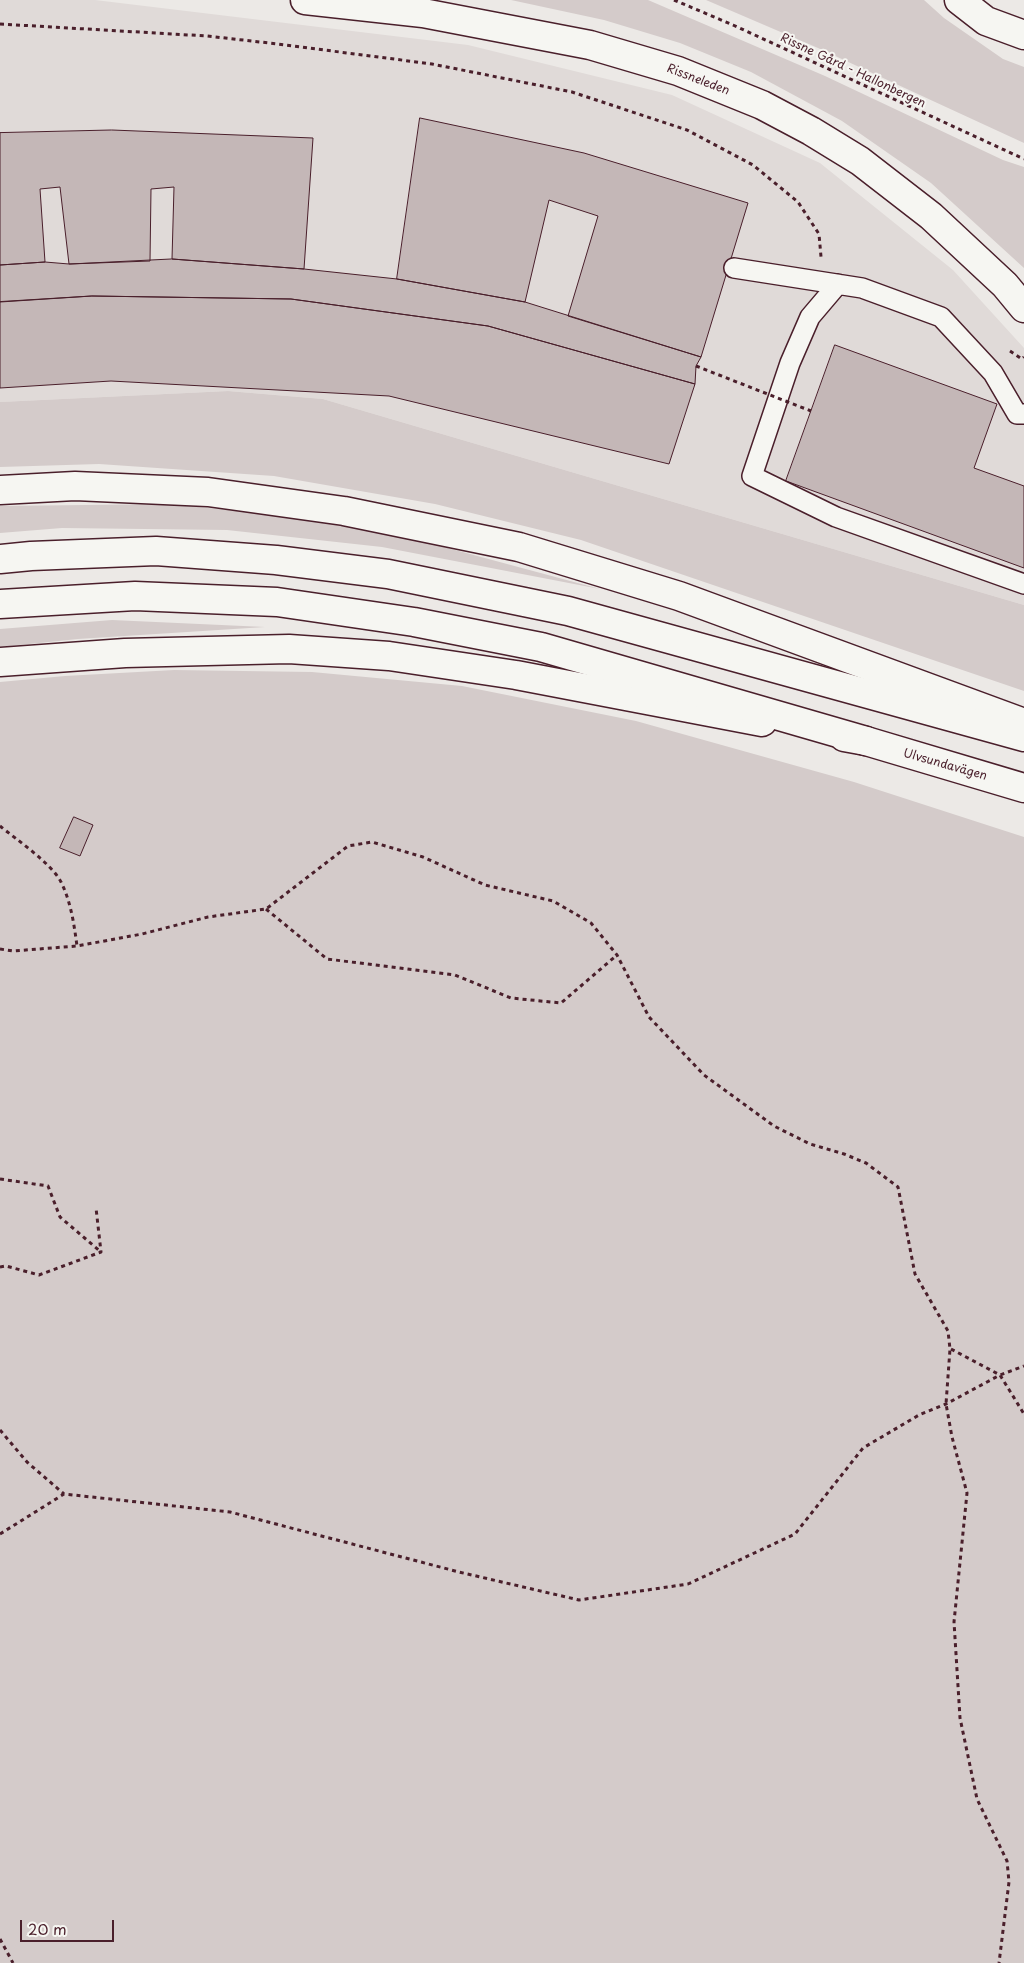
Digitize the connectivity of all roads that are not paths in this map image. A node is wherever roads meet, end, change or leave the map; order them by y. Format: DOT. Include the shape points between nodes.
graph roads {
  1 [pos="306,0"];
  2 [pos="959,0"];
  3 [pos="424,6"];
  4 [pos="1024,35"];
  5 [pos="734,268"];
  6 [pos="830,283"];
  7 [pos="1024,308"];
  8 [pos="1024,414"];
  9 [pos="0,490"];
  10 [pos="0,559"];
  11 [pos="1024,584"];
  12 [pos="0,604"];
  13 [pos="0,662"];
  14 [pos="1024,723"];
  15 [pos="1024,737"];
  16 [pos="866,742"];
  17 [pos="1024,788"];
  1 -- 3 [label="main road, Rissneleden"];
  2 -- 4 [label="main road" via="986,21"];
  3 -- 7 [label="main road, Rissneleden" via="590,45 678,71 762,105 860,162 931,216 1005,285"];
  5 -- 6 [label="lane"];
  6 -- 8 [label="lane" via="862,288 941,317 993,373 1017,414"];
  6 -- 11 [label="lane" via="796,347 752,476 836,517"];
  9 -- 14 [label="main road" via="75,486 208,492 344,511 519,547 679,596"];
  10 -- 15 [label="main road" via="156,551 276,560 388,574 568,611"];
  12 -- 16 [label="main road" via="135,596 258,601 414,622 541,647"];
  13 -- 16 [label="main road" via="125,653 289,649 389,656 516,675"];
  16 -- 17 [label="main road, Ulvsundavägen"];
}
